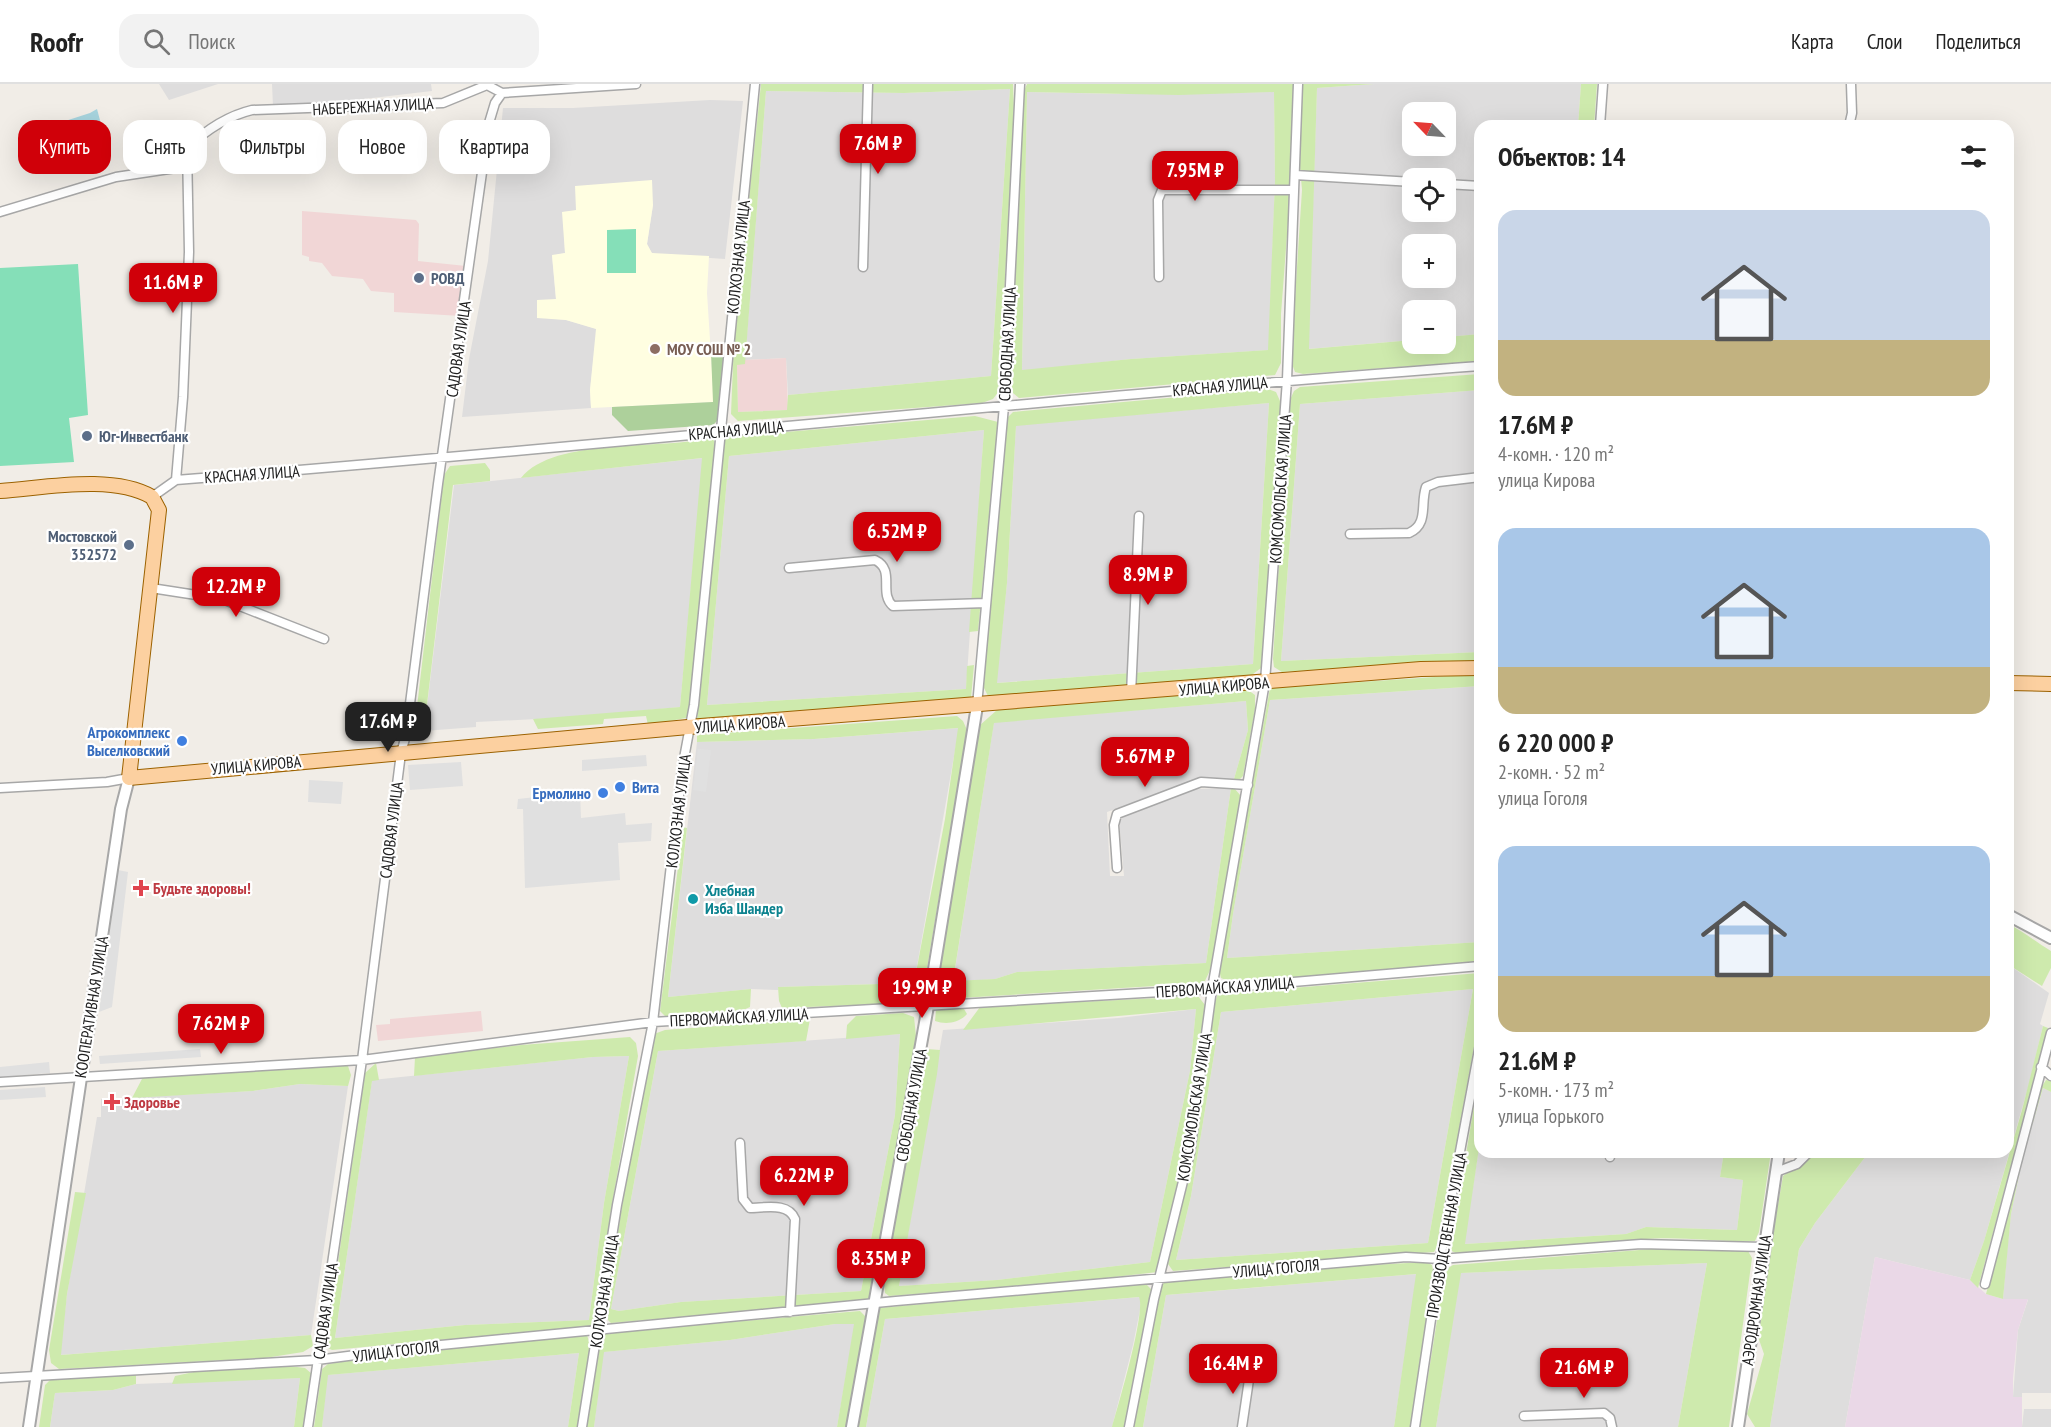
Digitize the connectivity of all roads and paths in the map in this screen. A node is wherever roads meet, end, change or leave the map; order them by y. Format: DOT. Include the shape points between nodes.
graph roads {
  1 [pos="636,84"];
  2 [pos="755,84"];
  3 [pos="868,84"];
  4 [pos="1020,84"];
  5 [pos="1298,84"];
  6 [pos="1603,84"];
  7 [pos="1851,84"];
  8 [pos="502,93"];
  9 [pos="1600,120"];
  10 [pos="1850,120"];
  11 [pos="207,133"];
  12 [pos="136,174"];
  13 [pos="189,174"];
  14 [pos="1294,175"];
  15 [pos="1402,181"];
  16 [pos="1456,185"];
  17 [pos="1474,186"];
  18 [pos="1294,190"];
  19 [pos="0,212"];
  20 [pos="863,267"];
  21 [pos="1160,277"];
  22 [pos="1474,366"];
  23 [pos="1287,380"];
  24 [pos="1004,406"];
  25 [pos="723,431"];
  26 [pos="442,459"];
  27 [pos="1474,478"];
  28 [pos="176,480"];
  29 [pos="0,491"];
  30 [pos="152,497"];
  31 [pos="1139,516"];
  32 [pos="1350,534"];
  33 [pos="789,568"];
  34 [pos="151,588"];
  35 [pos="986,603"];
  36 [pos="324,639"];
  37 [pos="1474,668"];
  38 [pos="1265,682"];
  39 [pos="2014,683"];
  40 [pos="2051,684"];
  41 [pos="1131,694"];
  42 [pos="977,706"];
  43 [pos="688,727"];
  44 [pos="401,753"];
  45 [pos="129,778"];
  46 [pos="1248,785"];
  47 [pos="0,788"];
  48 [pos="1117,868"];
  49 [pos="2014,918"];
  50 [pos="2051,938"];
  51 [pos="1474,967"];
  52 [pos="1212,989"];
  53 [pos="928,1006"];
  54 [pos="653,1022"];
  55 [pos="2051,1034"];
  56 [pos="362,1060"];
  57 [pos="2041,1067"];
  58 [pos="81,1076"];
  59 [pos="1474,1076"];
  60 [pos="2051,1076"];
  61 [pos="0,1082"];
  62 [pos="740,1143"];
  63 [pos="1778,1158"];
  64 [pos="1803,1158"];
  65 [pos="1776,1172"];
  66 [pos="1763,1247"];
  67 [pos="1440,1260"];
  68 [pos="1161,1277"];
  69 [pos="1985,1284"];
  70 [pos="875,1305"];
  71 [pos="790,1312"];
  72 [pos="598,1329"];
  73 [pos="317,1360"];
  74 [pos="1251,1366"];
  75 [pos="37,1375"];
  76 [pos="0,1378"];
  77 [pos="1524,1416"];
  78 [pos="29,1427"];
  79 [pos="308,1427"];
  80 [pos="582,1427"];
  81 [pos="852,1427"];
  82 [pos="1129,1427"];
  83 [pos="1242,1427"];
  84 [pos="1415,1427"];
  85 [pos="1612,1427"];
  86 [pos="1738,1427"];
  1 -- 8 [label="street, НАБЕРЕЖНАЯ УЛИЦА"];
  2 -- 25 [label="street, КОЛХОЗНАЯ УЛИЦА"];
  3 -- 20 [label="street"];
  4 -- 24 [label="street, СВОБОДНАЯ УЛИЦА"];
  5 -- 14 [label="street, КОМСОМОЛЬСКАЯ УЛИЦА"];
  6 -- 9 [label="street"];
  7 -- 10 [label="street"];
  8 -- 11 [label="street, НАБЕРЕЖНАЯ УЛИЦА" via="488,85 443,103 252,110 235,114"];
  8 -- 26 [label="street, САДОВАЯ УЛИЦА" via="489,123"];
  12 -- 19 [label="street"];
  13 -- 28 [label="street" via="183,397"];
  14 -- 15 [label="street"];
  14 -- 18 [label="street, КОМСОМОЛЬСКАЯ УЛИЦА"];
  16 -- 17 [label="street"];
  18 -- 21 [label="street" via="1162,190 1158,193"];
  18 -- 23 [label="street, КОМСОМОЛЬСКАЯ УЛИЦА"];
  22 -- 23 [label="street, КРАСНАЯ УЛИЦА"];
  23 -- 24 [label="street, КРАСНАЯ УЛИЦА"];
  23 -- 38 [label="street, КОМСОМОЛЬСКАЯ УЛИЦА"];
  24 -- 25 [label="street, КРАСНАЯ УЛИЦА"];
  24 -- 35 [label="street, СВОБОДНАЯ УЛИЦА"];
  25 -- 26 [label="street, КРАСНАЯ УЛИЦА"];
  25 -- 43 [label="street, КОЛХОЗНАЯ УЛИЦА" via="694,705"];
  26 -- 28 [label="street, КРАСНАЯ УЛИЦА"];
  26 -- 44 [label="street, САДОВАЯ УЛИЦА"];
  27 -- 32 [label="street" via="1426,486 1422,523 1416,530"];
  28 -- 30 [label="street"];
  29 -- 30 [label="main road" via="104,484 140,490"];
  30 -- 34 [label="main road, КООПЕРАТИВНАЯ УЛИЦА" via="159,510"];
  31 -- 41 [label="street"];
  33 -- 35 [label="street" via="875,560 886,572 886,595 893,606"];
  34 -- 36 [label="street" via="222,599"];
  34 -- 45 [label="main road, КООПЕРАТИВНАЯ УЛИЦА"];
  35 -- 42 [label="street, СВОБОДНАЯ УЛИЦА"];
  37 -- 38 [label="main road, УЛИЦА КИРОВА"];
  38 -- 41 [label="main road, УЛИЦА КИРОВА"];
  38 -- 46 [label="street, КОМСОМОЛЬСКАЯ УЛИЦА"];
  39 -- 40 [label="main road"];
  41 -- 42 [label="main road, УЛИЦА КИРОВА"];
  42 -- 43 [label="main road, УЛИЦА КИРОВА"];
  42 -- 53 [label="street, СВОБОДНАЯ УЛИЦА"];
  43 -- 44 [label="main road, УЛИЦА КИРОВА"];
  43 -- 54 [label="street, КОЛХОЗНАЯ УЛИЦА"];
  44 -- 45 [label="main road, УЛИЦА КИРОВА"];
  44 -- 56 [label="street, САДОВАЯ УЛИЦА"];
  45 -- 47 [label="street, УЛИЦА КИРОВА"];
  45 -- 58 [label="street, КООПЕРАТИВНАЯ УЛИЦА"];
  46 -- 48 [label="street" via="1201,782 1117,814 1113,825"];
  46 -- 52 [label="street, КОМСОМОЛЬСКАЯ УЛИЦА"];
  49 -- 50 [label="street"];
  51 -- 52 [label="street, ПЕРВОМАЙСКАЯ УЛИЦА"];
  52 -- 53 [label="street, ПЕРВОМАЙСКАЯ УЛИЦА"];
  52 -- 68 [label="street, КОМСОМОЛЬСКАЯ УЛИЦА" via="1190,1153"];
  53 -- 54 [label="street, ПЕРВОМАЙСКАЯ УЛИЦА"];
  53 -- 70 [label="street, СВОБОДНАЯ УЛИЦА"];
  54 -- 56 [label="street, ПЕРВОМАЙСКАЯ УЛИЦА"];
  54 -- 72 [label="street, КОЛХОЗНАЯ УЛИЦА" via="617,1205"];
  55 -- 57 [label="street"];
  56 -- 58 [label="street, ПЕРВОМАЙСКАЯ УЛИЦА"];
  56 -- 73 [label="street, САДОВАЯ УЛИЦА"];
  57 -- 60 [label="street"];
  57 -- 69 [label="street"];
  58 -- 61 [label="street, ПЕРВОМАЙСКАЯ УЛИЦА"];
  58 -- 75 [label="street, КООПЕРАТИВНАЯ УЛИЦА"];
  59 -- 67 [label="street, ПРОИЗВОДСТВЕННАЯ УЛИЦА"];
  62 -- 71 [label="street" via="746,1205 788,1210 795,1219"];
  63 -- 65 [label="street, АЭРОДРОМНАЯ УЛИЦА"];
  64 -- 65 [label="street"];
  65 -- 66 [label="street, АЭРОДРОМНАЯ УЛИЦА"];
  66 -- 67 [label="street, УЛИЦА ГОГОЛЯ" via="1641,1244"];
  66 -- 86 [label="street, АЭРОДРОМНАЯ УЛИЦА"];
  67 -- 68 [label="street, УЛИЦА ГОГОЛЯ" via="1406,1257"];
  67 -- 84 [label="street, ПРОИЗВОДСТВЕННАЯ УЛИЦА"];
  68 -- 70 [label="street, УЛИЦА ГОГОЛЯ"];
  68 -- 82 [label="street, КОМСОМОЛЬСКАЯ УЛИЦА"];
  70 -- 71 [label="street, УЛИЦА ГОГОЛЯ"];
  70 -- 81 [label="street, СВОБОДНАЯ УЛИЦА"];
  71 -- 72 [label="street, УЛИЦА ГОГОЛЯ"];
  72 -- 73 [label="street, УЛИЦА ГОГОЛЯ"];
  72 -- 80 [label="street, КОЛХОЗНАЯ УЛИЦА"];
  73 -- 75 [label="street, УЛИЦА ГОГОЛЯ"];
  73 -- 79 [label="street, САДОВАЯ УЛИЦА"];
  74 -- 83 [label="street"];
  75 -- 76 [label="street, УЛИЦА ГОГОЛЯ"];
  75 -- 78 [label="street, КООПЕРАТИВНАЯ УЛИЦА"];
  77 -- 85 [label="street" via="1604,1413 1611,1418"];
}
